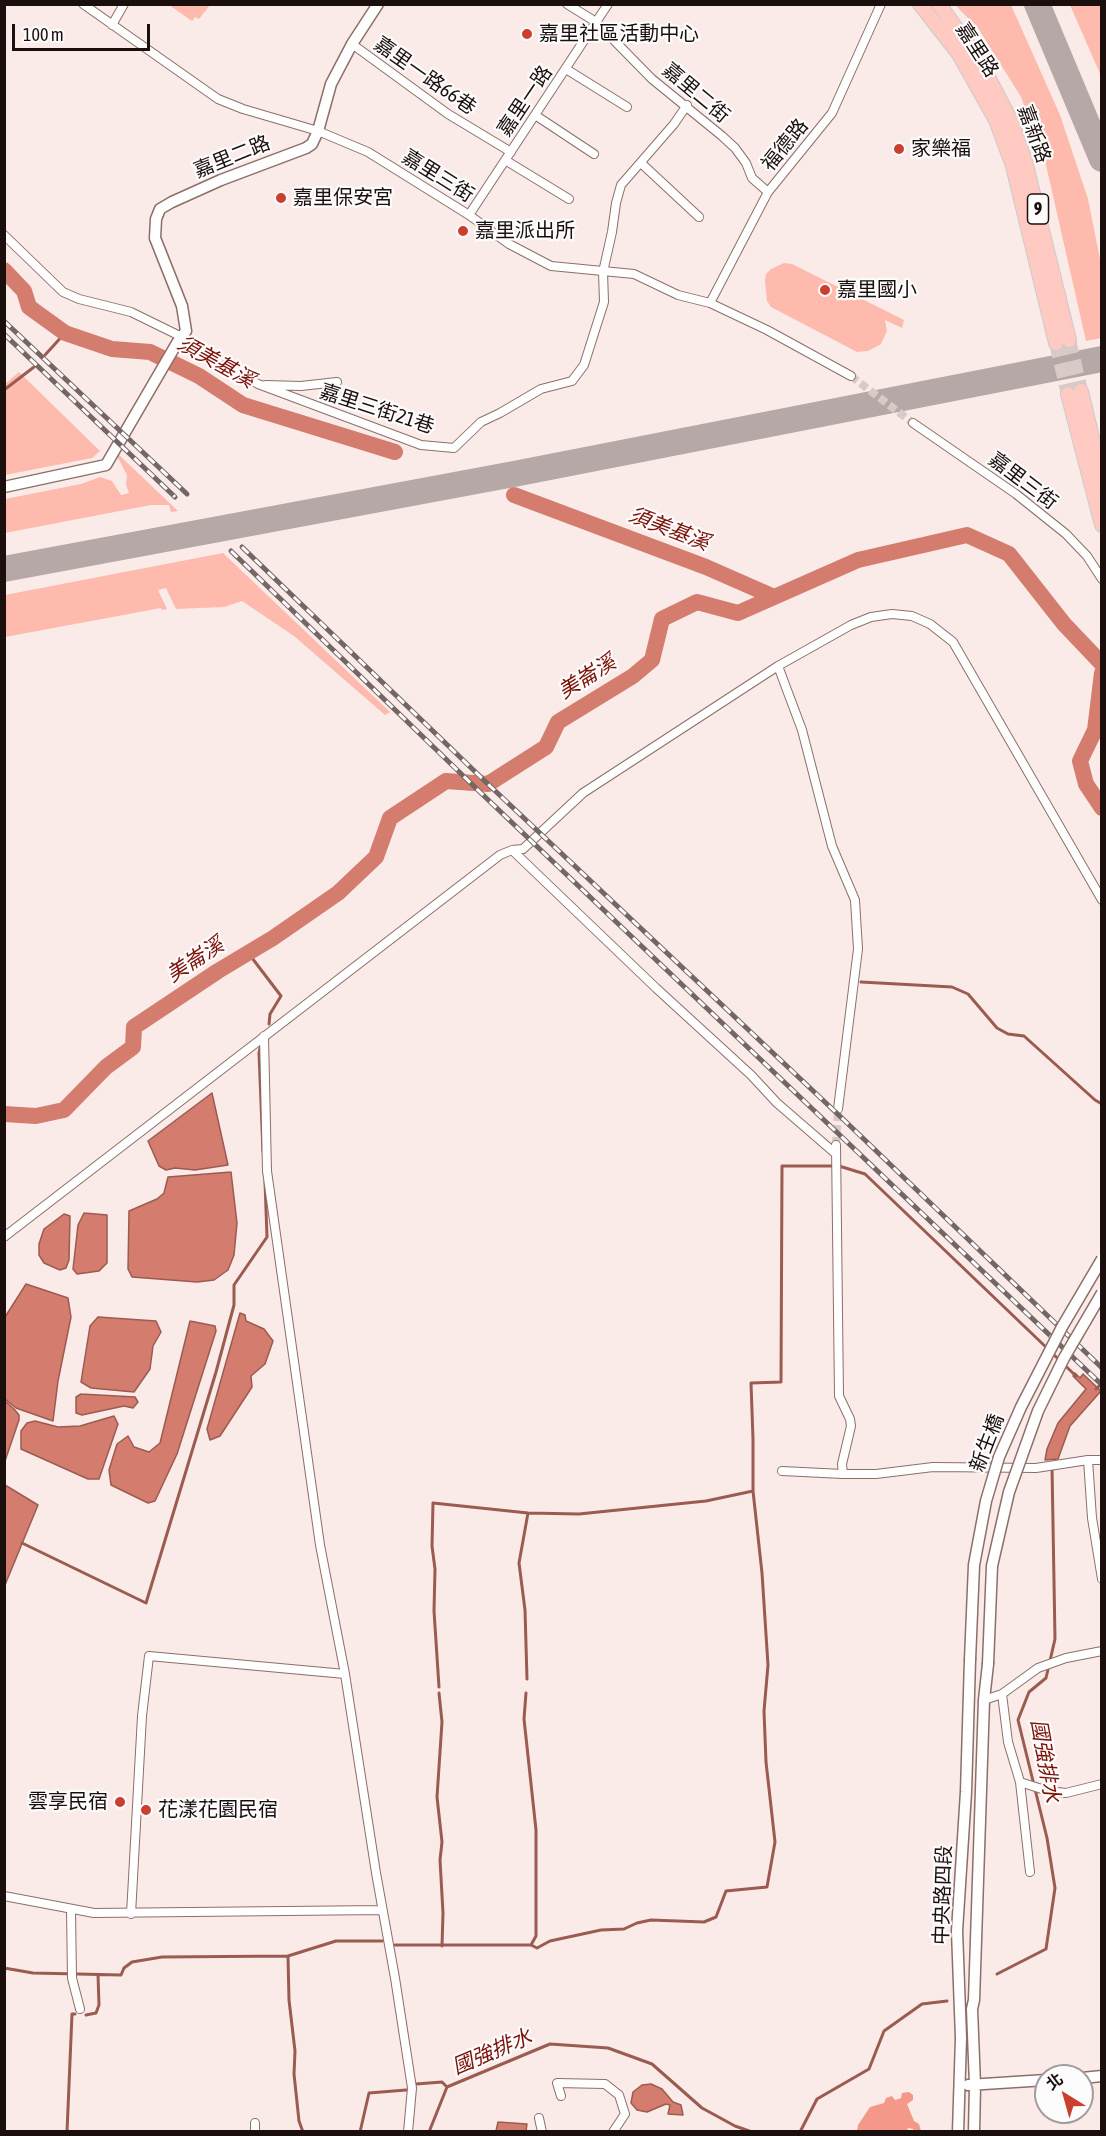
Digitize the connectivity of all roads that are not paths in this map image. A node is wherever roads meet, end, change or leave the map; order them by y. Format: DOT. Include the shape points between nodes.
graph roads {
  1 [pos="83,4"];
  2 [pos="124,4"];
  3 [pos="378,4"];
  4 [pos="567,4"];
  5 [pos="608,4"];
  6 [pos="881,4"];
  7 [pos="920,4"];
  8 [pos="939,4"];
  9 [pos="596,22"];
  10 [pos="112,25"];
  11 [pos="352,44"];
  12 [pos="566,69"];
  13 [pos="993,83"];
  14 [pos="687,105"];
  15 [pos="627,107"];
  16 [pos="535,115"];
  17 [pos="996,120"];
  18 [pos="318,131"];
  19 [pos="511,152"];
  20 [pos="594,154"];
  21 [pos="505,160"];
  22 [pos="641,163"];
  23 [pos="768,192"];
  24 [pos="569,199"];
  25 [pos="469,215"];
  26 [pos="699,217"];
  27 [pos="4,235"];
  28 [pos="603,272"];
  29 [pos="710,303"];
  30 [pos="182,337"];
  31 [pos="225,365"];
  32 [pos="851,376"];
  33 [pos="337,382"];
  34 [pos="258,384"];
  35 [pos="913,423"];
  36 [pos="1101,480"];
  37 [pos="4,487"];
  38 [pos="1101,525"];
  39 [pos="1101,579"];
  40 [pos="778,666"];
  41 [pos="512,850"];
  42 [pos="1101,900"];
  43 [pos="264,1036"];
  44 [pos="838,1109"];
  45 [pos="4,1237"];
  46 [pos="1101,1259"];
  47 [pos="1101,1293"];
  48 [pos="1088,1460"];
  49 [pos="1101,1460"];
  50 [pos="782,1471"];
  51 [pos="843,1474"];
  52 [pos="1101,1579"];
  53 [pos="1101,1651"];
  54 [pos="970,1660"];
  55 [pos="988,1664"];
  56 [pos="345,1674"];
  57 [pos="1002,1695"];
  58 [pos="984,1700"];
  59 [pos="1020,1782"];
  60 [pos="1101,1784"];
  61 [pos="1030,1872"];
  62 [pos="4,1896"];
  63 [pos="71,1910"];
  64 [pos="382,1910"];
  65 [pos="131,1914"];
  66 [pos="80,2009"];
  67 [pos="1034,2081"];
  68 [pos="975,2085"];
  69 [pos="960,2086"];
  70 [pos="561,2096"];
  71 [pos="539,2118"];
  72 [pos="408,2132"];
  73 [pos="542,2132"];
  74 [pos="613,2132"];
  75 [pos="958,2132"];
  76 [pos="974,2132"];
  1 -- 10 [label="street, 嘉里三街"];
  2 -- 10 [label="street"];
  3 -- 11 [label="street, 嘉里二路"];
  4 -- 9 [label="street, 嘉里二街"];
  5 -- 9 [label="street, 嘉里一路"];
  6 -- 23 [label="street, 福德路" via="832,113"];
  7 -- 17 [label="main road, 嘉里路 / 9" via="959,54"];
  8 -- 13 [label="main road, 嘉里路 / 9"];
  9 -- 12 [label="street, 嘉里一路"];
  9 -- 14 [label="street, 嘉里二街" via="652,79"];
  10 -- 18 [label="street, 嘉里三街" via="218,99"];
  11 -- 18 [label="street, 嘉里二路" via="331,84"];
  11 -- 19 [label="street, 嘉里一路66巷" via="448,114"];
  12 -- 15 [label="street"];
  12 -- 16 [label="street, 嘉里一路"];
  13 -- 17 [label="main road, 嘉新路 / 9" via="1025,161 1062,341 1013,166"];
  14 -- 22 [label="street, 嘉里三街21巷"];
  14 -- 23 [label="street, 嘉里二街" via="735,148 752,178"];
  16 -- 19 [label="street, 嘉里一路"];
  16 -- 20 [label="street"];
  18 -- 25 [label="street, 嘉里三街" via="368,152"];
  18 -- 30 [label="street, 嘉里二路" via="306,148 221,180 160,209 155,238 182,306 186,331"];
  19 -- 21 [label="street, 嘉里一路"];
  21 -- 24 [label="street"];
  21 -- 25 [label="street, 嘉里一路"];
  22 -- 26 [label="street"];
  22 -- 28 [label="street, 嘉里三街21巷" via="621,185"];
  23 -- 29 [label="street, 福德路"];
  25 -- 28 [label="street, 嘉里三街" via="509,244 551,266"];
  27 -- 30 [label="street" via="63,291 131,312"];
  28 -- 29 [label="street, 嘉里三街" via="634,274 678,295"];
  28 -- 34 [label="street, 嘉里三街21巷" via="604,302 584,364 572,381 541,389 482,422 454,448 420,445"];
  29 -- 32 [label="street, 嘉里三街"];
  30 -- 37 [label="street" via="106,465"];
  31 -- 34 [label="street, 嘉里三街21巷"];
  33 -- 34 [label="street" via="300,386"];
  35 -- 39 [label="street, 嘉里三街" via="1016,494 1066,534 1087,556"];
  36 -- 38 [label="main road" via="1074,392"];
  40 -- 41 [label="street" via="583,793 523,849"];
  40 -- 42 [label="street" via="871,617 902,614 939,629 959,650"];
  40 -- 44 [label="street" via="801,730 832,846 855,900 858,949"];
  41 -- 43 [label="street" via="500,855"];
  41 -- 51 [label="street" via="836,1158 840,1396 851,1426"];
  43 -- 45 [label="street"];
  43 -- 56 [label="street" via="267,1171 320,1545"];
  46 -- 54 [label="street, 新生橋, bridge" via="1062,1326 999,1457 974,1564"];
  47 -- 55 [label="street, 新生橋, bridge" via="1038,1411 1009,1492 992,1566"];
  48 -- 49 [label="street"];
  48 -- 51 [label="street" via="1036,1468 933,1467"];
  48 -- 52 [label="street"];
  50 -- 51 [label="street"];
  53 -- 57 [label="street" via="1038,1668"];
  54 -- 69 [label="street, 中央路四段" via="957,1931"];
  55 -- 58 [label="street, 中央路四段"];
  56 -- 64 [label="street"];
  56 -- 65 [label="street" via="149,1656"];
  57 -- 58 [label="street"];
  57 -- 59 [label="street" via="1008,1742"];
  58 -- 68 [label="street, 中央路四段" via="972,2009"];
  59 -- 60 [label="street" via="1066,1793"];
  59 -- 61 [label="street"];
  62 -- 63 [label="street"];
  63 -- 65 [label="street"];
  63 -- 66 [label="street" via="72,1978"];
  64 -- 65 [label="street"];
  64 -- 72 [label="street" via="412,2088"];
  67 -- 68 [label="street"];
  68 -- 69 [label="street"];
  68 -- 76 [label="street, 中央路四段"];
  69 -- 75 [label="street, 中央路四段"];
  70 -- 74 [label="street" via="557,2083 605,2084 619,2095 625,2114"];
  71 -- 73 [label="street"];
}
